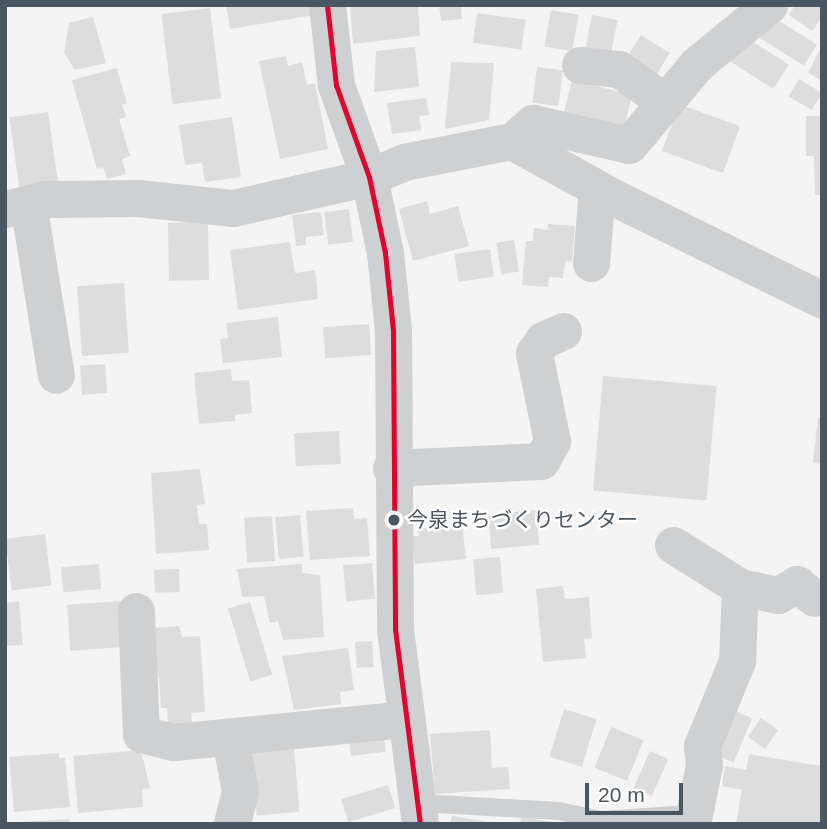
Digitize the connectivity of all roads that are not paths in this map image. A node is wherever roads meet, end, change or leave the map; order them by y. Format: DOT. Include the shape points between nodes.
graph roads {
  1 [pos="327,5"];
  2 [pos="769,5"];
  3 [pos="580,65"];
  4 [pos="664,102"];
  5 [pos="512,141"];
  6 [pos="369,177"];
  7 [pos="597,188"];
  8 [pos="17,206"];
  9 [pos="591,264"];
  10 [pos="822,300"];
  11 [pos="563,331"];
  12 [pos="56,375"];
  13 [pos="391,468"];
  14 [pos="673,545"];
  15 [pos="740,587"];
  16 [pos="814,598"];
  17 [pos="136,611"];
  18 [pos="406,719"];
  19 [pos="230,738"];
  20 [pos="420,814"];
  21 [pos="232,824"];
  22 [pos="691,824"];
  1 -- 6 [label="street" via="335,85"];
  2 -- 4 [label="street" via="697,64"];
  3 -- 4 [label="street" via="619,69"];
  4 -- 5 [label="street" via="629,145 533,122"];
  5 -- 6 [label="street" via="404,162"];
  5 -- 7 [label="street"];
  6 -- 8 [label="street" via="233,208 138,198"];
  6 -- 13 [label="street" via="385,253 393,331"];
  7 -- 9 [label="street"];
  7 -- 10 [label="street"];
  8 -- 12 [label="street"];
  11 -- 13 [label="street" via="543,340 534,353 552,441 541,461"];
  13 -- 18 [label="street" via="395,629"];
  14 -- 15 [label="street"];
  15 -- 16 [label="street" via="778,595 797,584"];
  15 -- 22 [label="street" via="737,661 702,746 704,765"];
  17 -- 19 [label="street" via="141,734 174,742"];
  18 -- 19 [label="street"];
  18 -- 20 [label="street"];
  19 -- 21 [label="street" via="240,791"];
  20 -- 22 [label="lane" via="559,811 601,820 674,815"];
}
